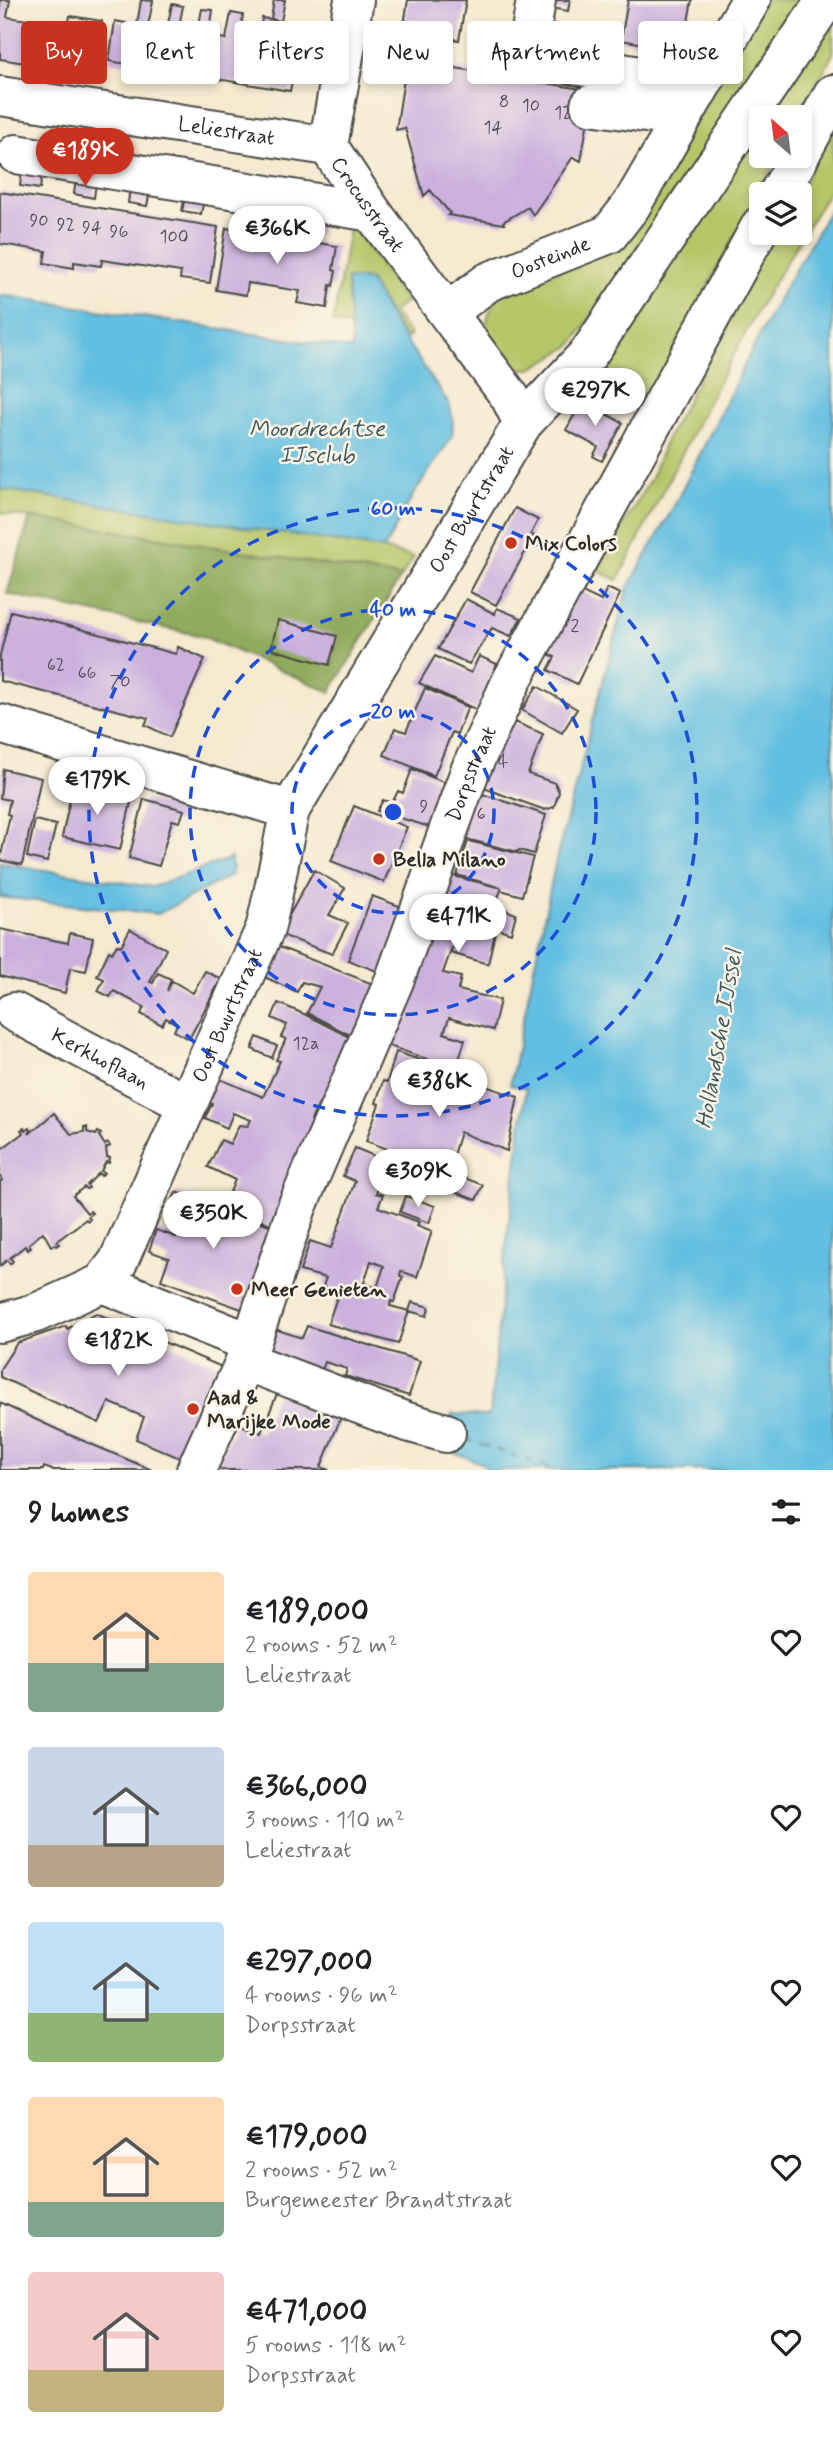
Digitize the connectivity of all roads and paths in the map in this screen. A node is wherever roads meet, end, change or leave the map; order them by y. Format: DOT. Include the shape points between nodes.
graph roads {
  1 [pos="354,0"];
  2 [pos="536,0"];
  3 [pos="751,0"];
  4 [pos="825,0"];
  5 [pos="833,94"];
  6 [pos="0,96"];
  7 [pos="690,102"];
  8 [pos="590,105"];
  9 [pos="812,133"];
  10 [pos="328,146"];
  11 [pos="16,154"];
  12 [pos="372,212"];
  13 [pos="750,245"];
  14 [pos="448,312"];
  15 [pos="523,423"];
  16 [pos="0,724"];
  17 [pos="290,810"];
  18 [pos="5,1018"];
  19 [pos="186,1104"];
  20 [pos="102,1283"];
  21 [pos="0,1323"];
  22 [pos="248,1352"];
  23 [pos="446,1433"];
  24 [pos="196,1470"];
  1 -- 10 [label="street, Crocusstraat"];
  2 -- 7 [label="street" via="527,57"];
  3 -- 7 [label="street, Oosteinde"];
  4 -- 15 [label="street, Oost Buurtstraat" via="589,353"];
  5 -- 9 [label="street"];
  6 -- 10 [label="street, Leliestraat"];
  7 -- 8 [label="street"];
  7 -- 14 [label="street, Oosteinde" via="631,206 609,234 488,282"];
  10 -- 12 [label="street, Crocusstraat"];
  11 -- 12 [label="street"];
  12 -- 14 [label="street, Crocusstraat"];
  13 -- 22 [label="street, Dorpsstraat" via="512,680 480,748 394,981 298,1207"];
  14 -- 15 [label="street" via="510,397"];
  15 -- 17 [label="street, Oost Buurtstraat"];
  16 -- 17 [label="street"];
  17 -- 19 [label="street, Oost Buurtstraat" via="265,929"];
  18 -- 19 [label="street, Kerkhoflaan"];
  19 -- 20 [label="street, Oost Buurtstraat" via="129,1239"];
  20 -- 21 [label="street" via="36,1313"];
  20 -- 22 [label="street"];
  22 -- 23 [label="street" via="404,1421"];
  22 -- 24 [label="street, Dorpsstraat"];
}
